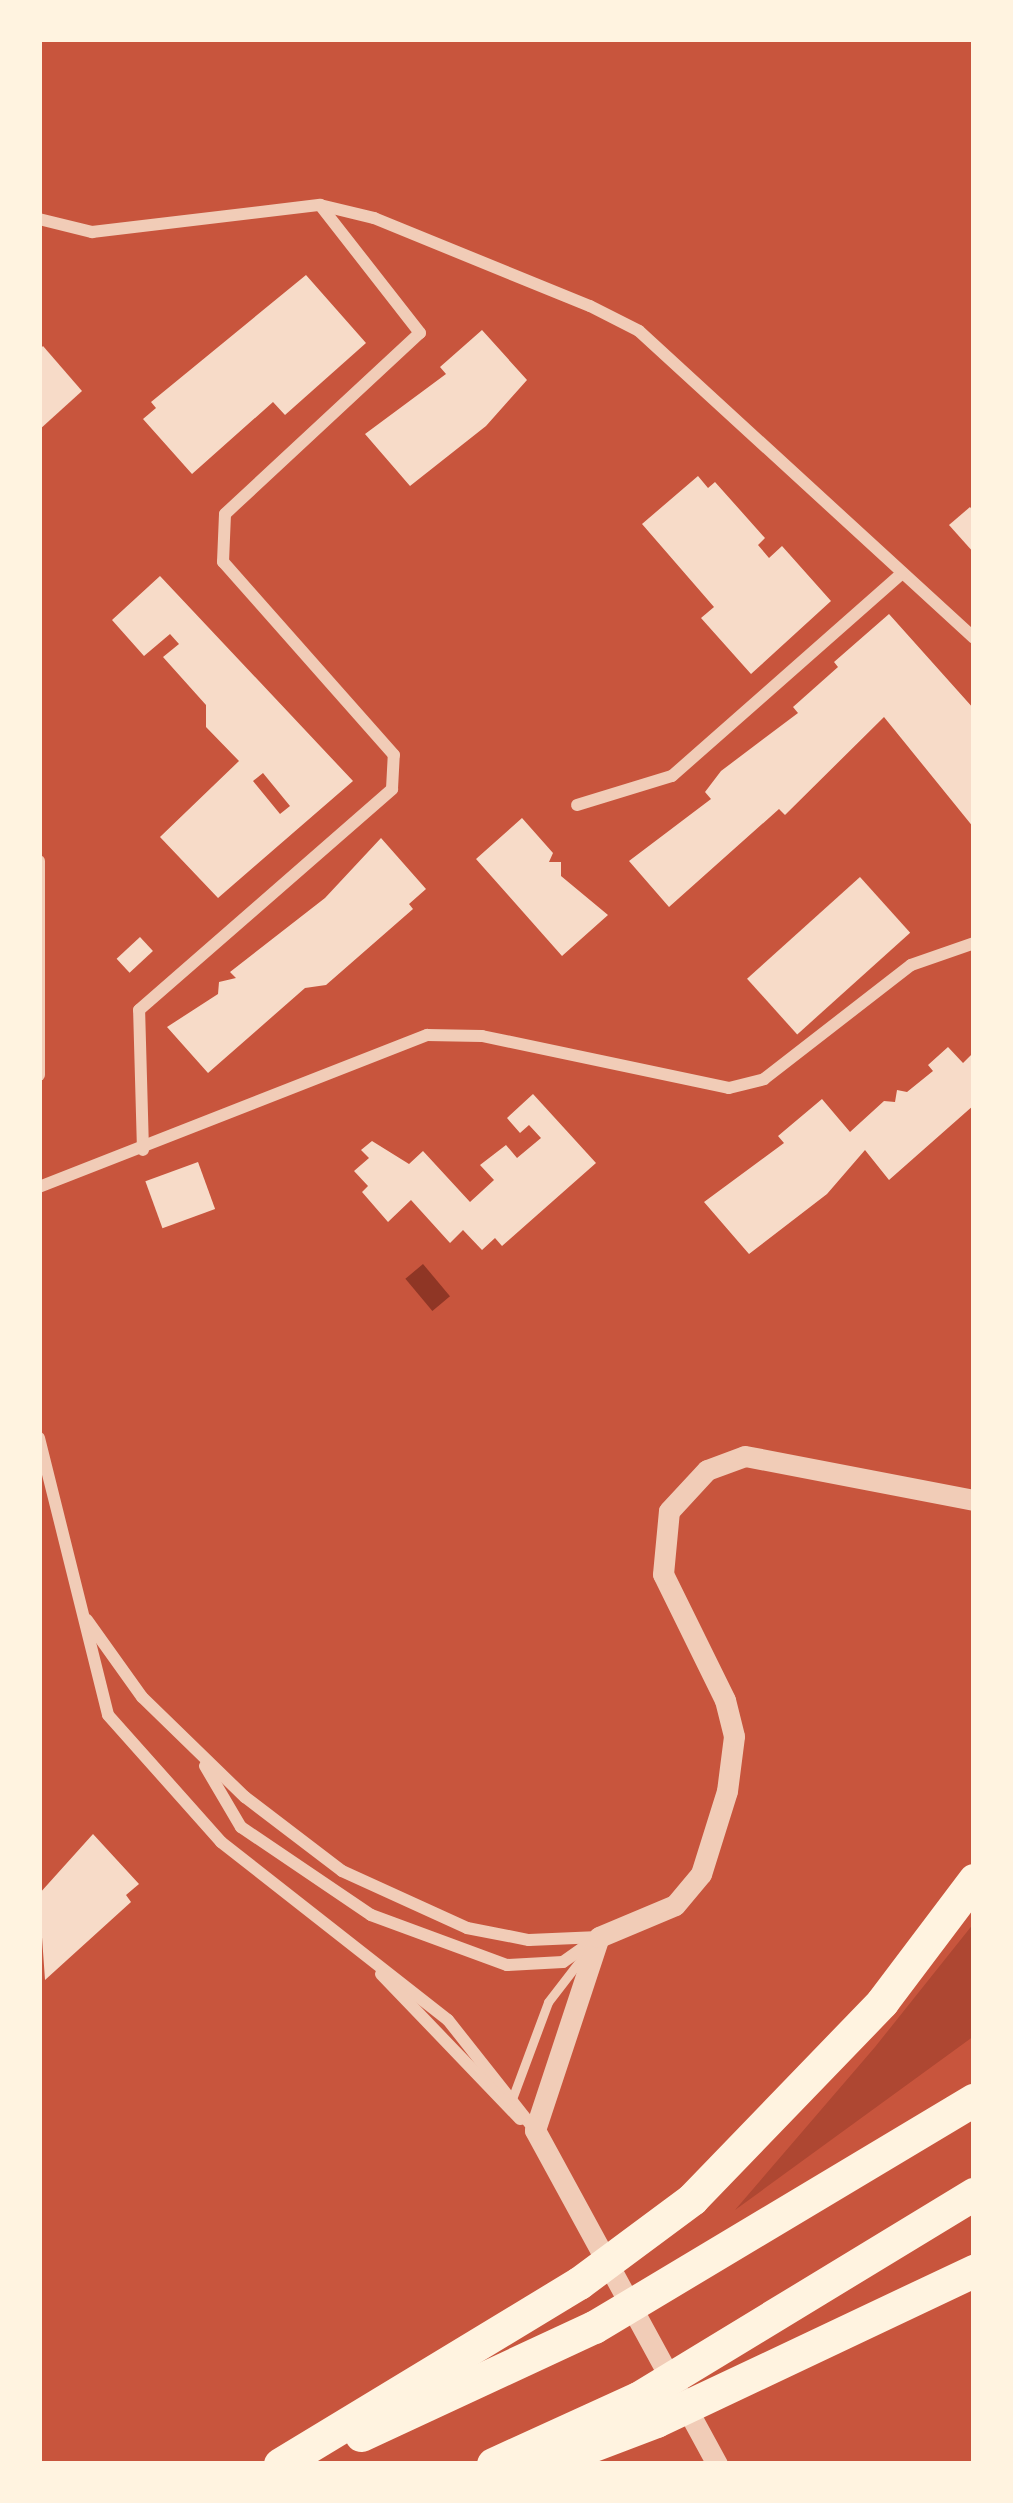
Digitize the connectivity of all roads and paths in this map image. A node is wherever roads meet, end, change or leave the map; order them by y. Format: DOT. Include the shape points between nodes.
graph roads {
  1 [pos="320,205"];
  2 [pos="39,219"];
  3 [pos="902,573"];
  4 [pos="974,638"];
  5 [pos="577,805"];
  6 [pos="39,861"];
  7 [pos="974,943"];
  8 [pos="39,1076"];
  9 [pos="143,1150"];
  10 [pos="39,1187"];
  11 [pos="40,1442"];
  12 [pos="974,1500"];
  13 [pos="82,1614"];
  14 [pos="196,1750"];
  15 [pos="974,1880"];
  16 [pos="599,1937"];
  17 [pos="362,1952"];
  18 [pos="512,2099"];
  19 [pos="974,2100"];
  20 [pos="535,2130"];
  21 [pos="974,2194"];
  22 [pos="974,2271"];
  23 [pos="280,2464"];
  24 [pos="298,2464"];
  25 [pos="493,2464"];
  26 [pos="543,2464"];
  27 [pos="717,2464"];
  1 -- 2 [label="street" via="92,232"];
  1 -- 3 [label="street" via="374,218 639,331"];
  1 -- 9 [label="street" via="420,333 225,514 223,562 394,754 392,789 140,1010"];
  3 -- 4 [label="street"];
  3 -- 5 [label="street" via="672,776"];
  6 -- 8 [label="street"];
  7 -- 9 [label="street" via="911,965 764,1079 729,1088 482,1036 427,1035"];
  9 -- 10 [label="street"];
  11 -- 13 [label="street"];
  12 -- 16 [label="street" via="745,1456 683,1488 669,1511 663,1574 725,1700 734,1736 727,1791 701,1874 675,1905"];
  13 -- 14 [label="street" via="142,1697"];
  13 -- 17 [label="street" via="109,1715 221,1841"];
  14 -- 16 [label="street" via="342,1870 467,1928 530,1940"];
  14 -- 16 [label="street" via="241,1827 371,1915 507,1965 563,1962"];
  15 -- 23 [label="highway" via="854,2033 692,2199 579,2283"];
  16 -- 18 [label="lane" via="548,2002"];
  16 -- 20 [label="street"];
  17 -- 18 [label="street" via="448,2020"];
  17 -- 20 [label="street" via="489,2094"];
  18 -- 20 [label="street"];
  19 -- 24 [label="highway" via="594,2326"];
  20 -- 27 [label="street"];
  21 -- 25 [label="highway" via="638,2398"];
  22 -- 26 [label="highway" via="656,2421"];
}
